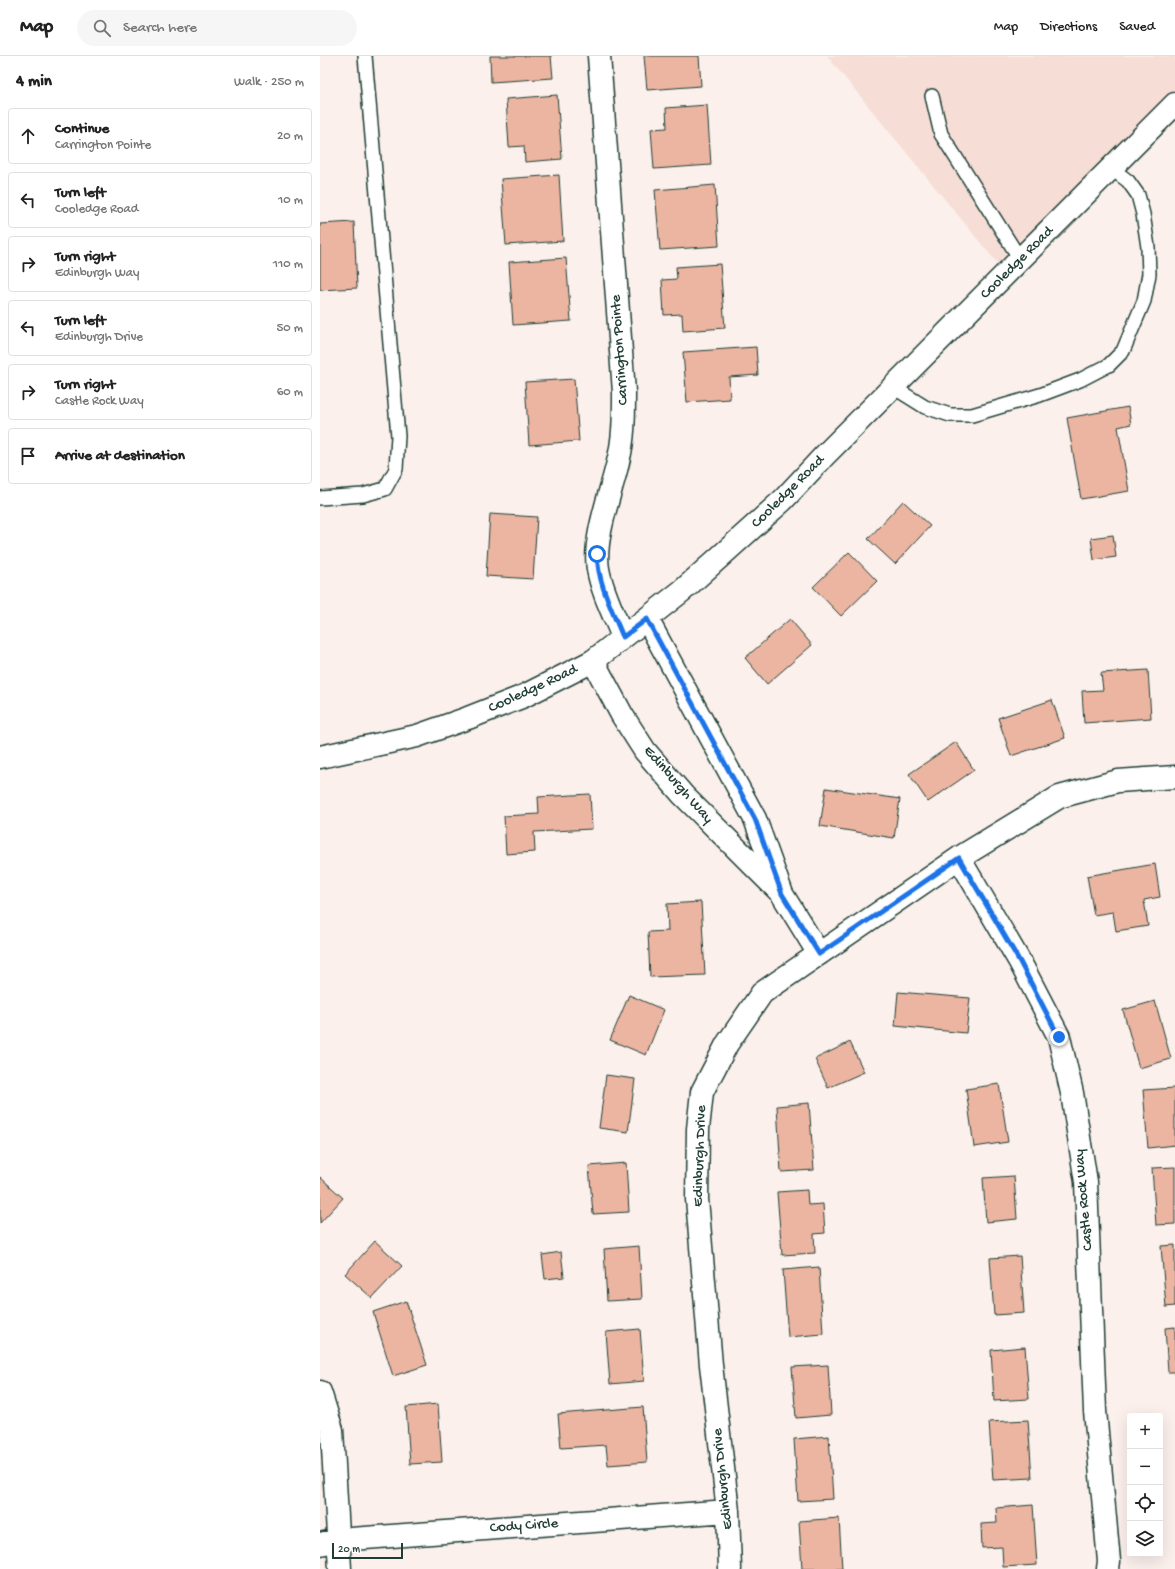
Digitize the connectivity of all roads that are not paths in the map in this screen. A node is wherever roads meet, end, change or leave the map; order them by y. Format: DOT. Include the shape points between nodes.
graph roads {
  1 [pos="365,56"];
  2 [pos="599,56"];
  3 [pos="932,96"];
  4 [pos="1175,104"];
  5 [pos="1111,168"];
  6 [pos="1020,259"];
  7 [pos="893,387"];
  8 [pos="320,498"];
  9 [pos="647,619"];
  10 [pos="623,637"];
  11 [pos="593,661"];
  12 [pos="320,757"];
  13 [pos="1175,777"];
  14 [pos="959,858"];
  15 [pos="782,894"];
  16 [pos="819,954"];
  17 [pos="320,1392"];
  18 [pos="728,1511"];
  19 [pos="329,1542"];
  20 [pos="340,1569"];
  21 [pos="730,1569"];
  22 [pos="1108,1569"];
  1 -- 8 [label="lane" via="398,436 396,469 385,489 363,495"];
  2 -- 10 [label="street, Carrington Pointe" via="624,416 619,460 599,536 597,554 601,584"];
  3 -- 6 [label="lane" via="941,134"];
  4 -- 5 [label="street, Cooledge Road"];
  5 -- 6 [label="street, Cooledge Road"];
  5 -- 7 [label="lane" via="1128,181 1138,195 1148,247 1149,274 1144,302 1123,351 1109,365 1080,380 972,415 950,415 925,407"];
  6 -- 7 [label="street, Cooledge Road"];
  7 -- 9 [label="street, Cooledge Road" via="783,500 684,590"];
  9 -- 10 [label="street, Cooledge Road"];
  9 -- 15 [label="street, Edinburgh Way" via="755,819"];
  10 -- 11 [label="street, Cooledge Road"];
  11 -- 12 [label="street, Cooledge Road" via="524,696 417,736"];
  11 -- 15 [label="street, Edinburgh Way" via="645,751 683,796"];
  13 -- 14 [label="street, Edinburgh Drive" via="1118,782 1059,798"];
  14 -- 16 [label="street, Edinburgh Drive"];
  14 -- 22 [label="street, Castle Rock Way" via="1020,962 1059,1037 1072,1093 1086,1182 1095,1411"];
  15 -- 16 [label="street, Edinburgh Way"];
  16 -- 18 [label="street, Edinburgh Drive" via="762,993 727,1044 702,1092 698,1129 697,1199 711,1364"];
  17 -- 19 [label="street" via="332,1430"];
  18 -- 19 [label="street, Cody Circle"];
  18 -- 21 [label="street, Edinburgh Drive"];
  19 -- 20 [label="street"];
}
